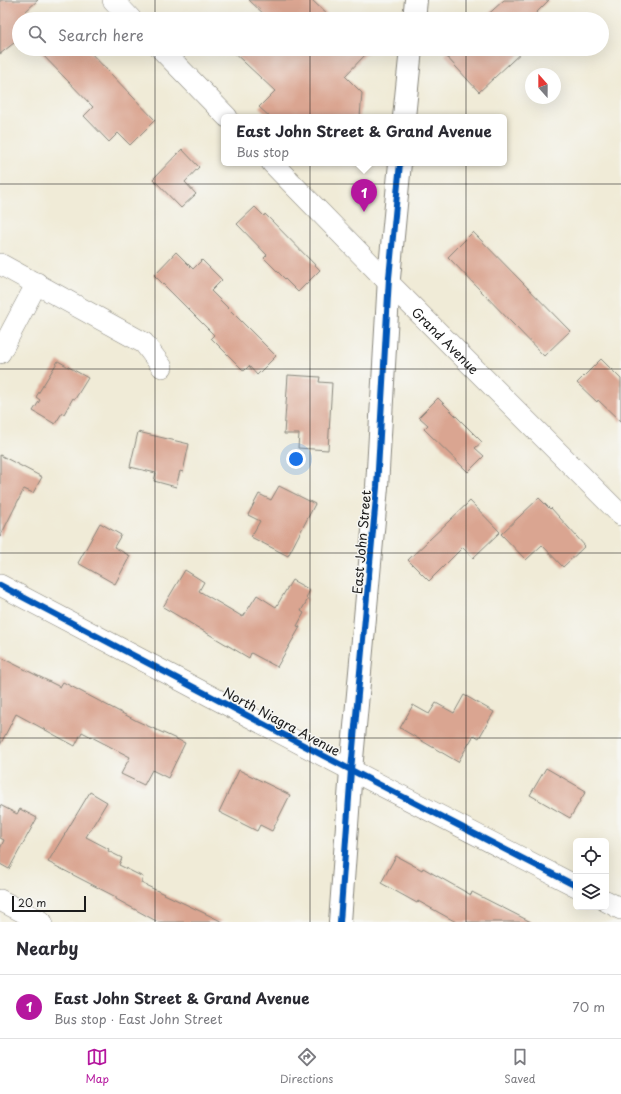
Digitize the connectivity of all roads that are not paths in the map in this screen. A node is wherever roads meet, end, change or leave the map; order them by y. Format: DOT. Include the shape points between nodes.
graph roads {
  1 [pos="113,0"];
  2 [pos="416,0"];
  3 [pos="124,12"];
  4 [pos="415,12"];
  5 [pos="168,56"];
  6 [pos="410,56"];
  7 [pos="224,114"];
  8 [pos="404,114"];
  9 [pos="275,166"];
  10 [pos="400,166"];
  11 [pos="0,264"];
  12 [pos="388,282"];
  13 [pos="37,283"];
  14 [pos="0,353"];
  15 [pos="162,367"];
  16 [pos="621,515"];
  17 [pos="0,585"];
  18 [pos="351,770"];
  19 [pos="573,884"];
  20 [pos="0,900"];
  21 [pos="609,903"];
  22 [pos="621,909"];
  23 [pos="42,922"];
  24 [pos="340,922"];
  1 -- 3 [label="street"];
  2 -- 4 [label="street"];
  5 -- 7 [label="street"];
  6 -- 8 [label="street"];
  9 -- 12 [label="street, Grand Avenue"];
  10 -- 12 [label="street, East John Street"];
  11 -- 13 [label="street"];
  12 -- 16 [label="street, Grand Avenue"];
  12 -- 18 [label="street, East John Street" via="377,488"];
  13 -- 14 [label="street"];
  13 -- 15 [label="street" via="144,343"];
  17 -- 18 [label="street, North Niagra Avenue"];
  18 -- 19 [label="street, North Niagra Avenue"];
  18 -- 24 [label="street, East John Street"];
  20 -- 23 [label="street"];
  21 -- 22 [label="street"];
}
